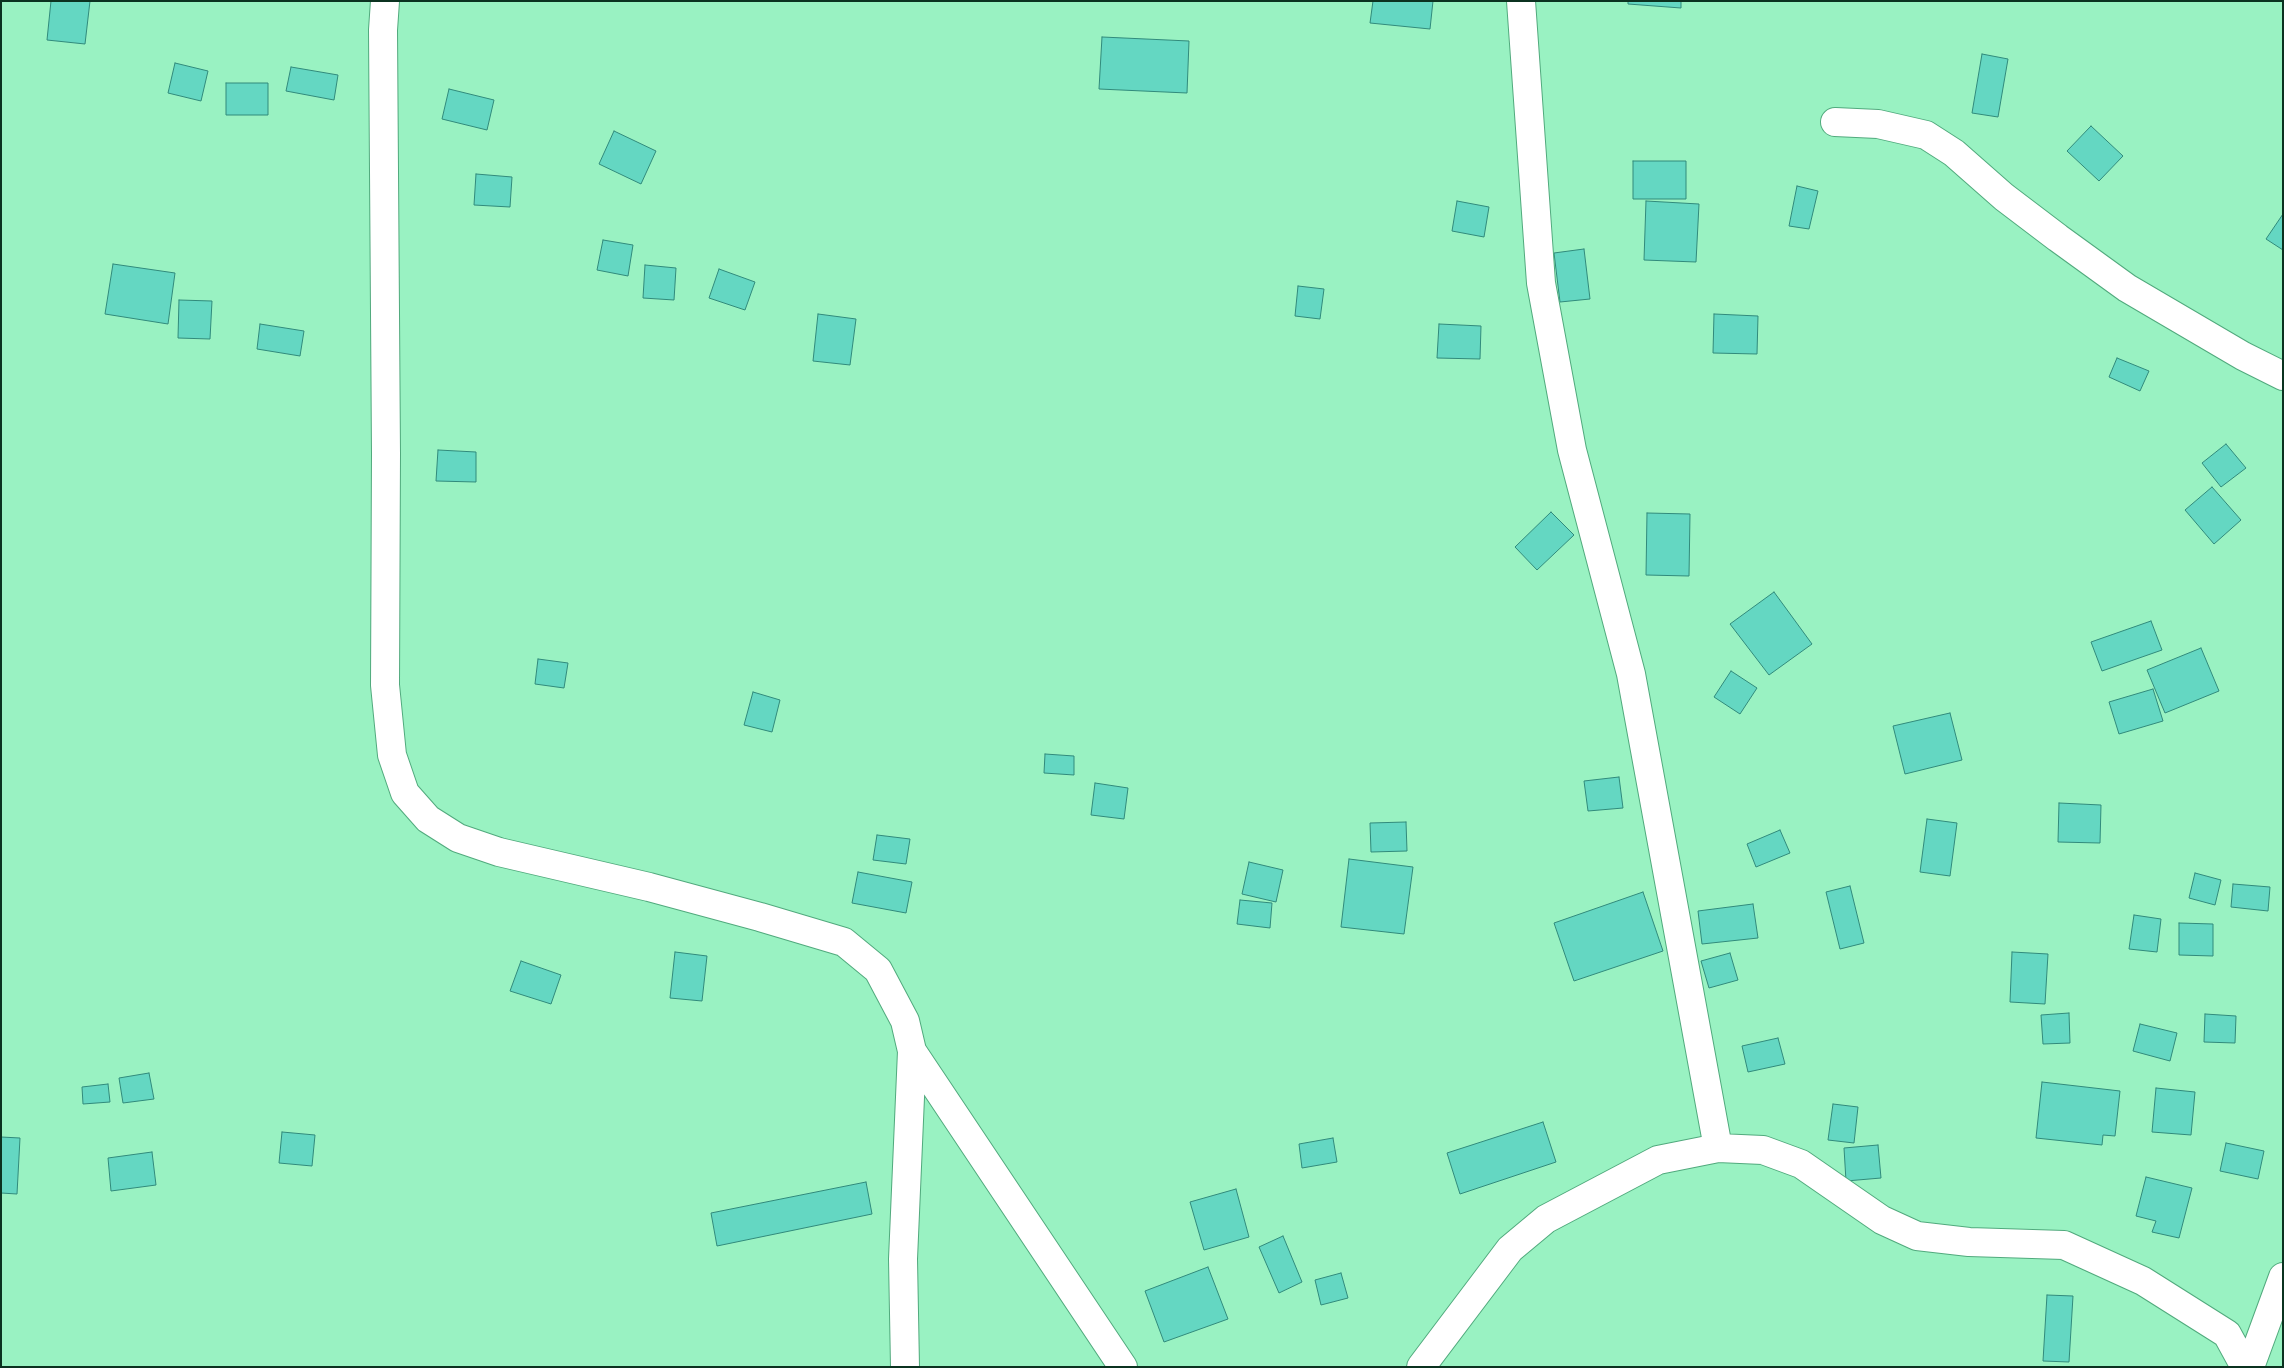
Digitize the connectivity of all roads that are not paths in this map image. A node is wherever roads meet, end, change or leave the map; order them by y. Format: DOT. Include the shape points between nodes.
graph roads {
  1 [pos="385,1"];
  2 [pos="1521,1"];
  3 [pos="1835,122"];
  4 [pos="2283,376"];
  5 [pos="912,1051"];
  6 [pos="1718,1148"];
  7 [pos="2283,1277"];
  8 [pos="905,1367"];
  9 [pos="1124,1367"];
  10 [pos="1420,1367"];
  11 [pos="2245,1367"];
  12 [pos="2250,1367"];
  1 -- 5 [label="street" via="385,685 392,755 405,792 428,819 458,838 499,852 649,887 844,942 878,970 905,1022"];
  2 -- 6 [label="street" via="1541,283 1572,450 1631,674"];
  3 -- 4 [label="street" via="1878,124 1926,135 1954,153 2027,215 2127,288"];
  5 -- 8 [label="street" via="903,1259"];
  5 -- 9 [label="street"];
  6 -- 10 [label="street" via="1658,1160 1546,1219 1510,1249"];
  6 -- 11 [label="street" via="1763,1150 1801,1164 1882,1220 1917,1236 1969,1242 2064,1245 2143,1281 2227,1334"];
  7 -- 12 [label="street"];
}
